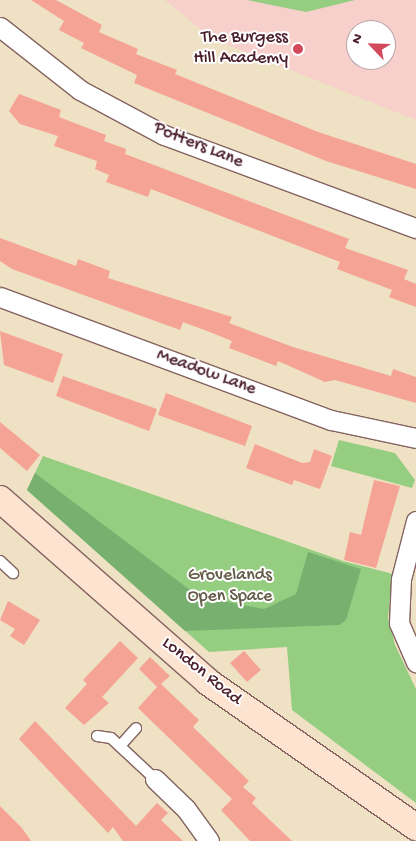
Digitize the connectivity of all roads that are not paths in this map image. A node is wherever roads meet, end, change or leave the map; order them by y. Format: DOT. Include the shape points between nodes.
graph roads {
  1 [pos="0,27"];
  2 [pos="416,228"];
  3 [pos="0,297"];
  4 [pos="416,438"];
  5 [pos="0,499"];
  6 [pos="416,521"];
  7 [pos="0,561"];
  8 [pos="14,573"];
  9 [pos="416,662"];
  10 [pos="136,728"];
  11 [pos="97,736"];
  12 [pos="120,746"];
  13 [pos="154,779"];
  14 [pos="416,827"];
  15 [pos="209,841"];
  1 -- 2 [label="street, Potters Lane" via="80,90 164,136"];
  3 -- 4 [label="street, Meadow Lane" via="331,420"];
  5 -- 14 [label="main road, London Road" via="208,682"];
  6 -- 9 [label="street" via="401,579 399,623"];
  7 -- 8 [label="lane"];
  10 -- 12 [label="lane"];
  11 -- 12 [label="lane" via="111,738"];
  12 -- 13 [label="lane"];
  13 -- 15 [label="street" via="186,809"];
}
